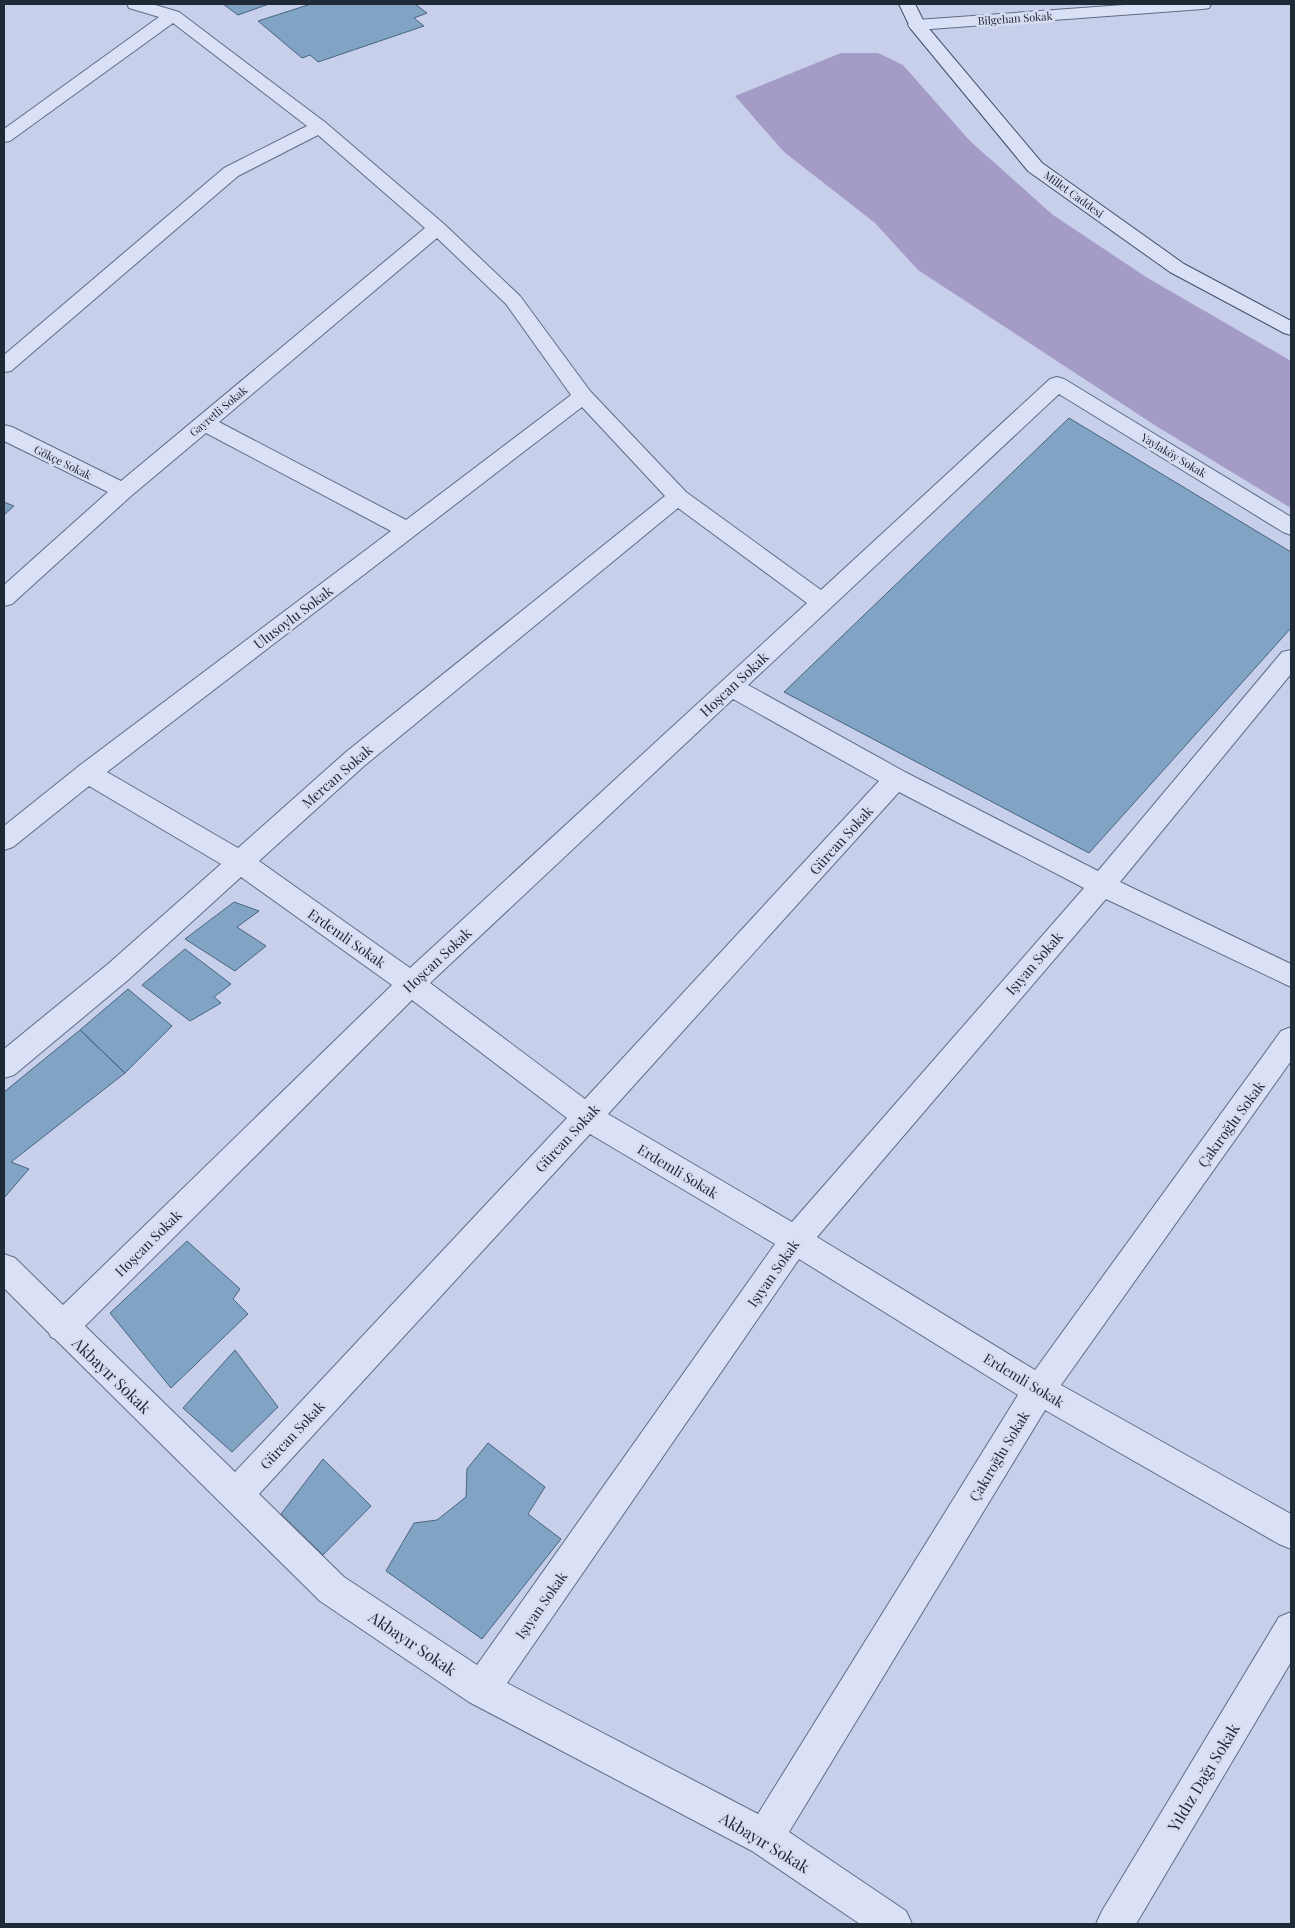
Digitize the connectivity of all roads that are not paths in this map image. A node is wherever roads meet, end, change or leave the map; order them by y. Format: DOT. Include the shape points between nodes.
graph roads {
  1 [pos="135,4"];
  2 [pos="908,4"];
  3 [pos="1203,4"];
  4 [pos="173,16"];
  5 [pos="917,25"];
  6 [pos="320,127"];
  7 [pos="4,137"];
  8 [pos="437,228"];
  9 [pos="1291,329"];
  10 [pos="4,366"];
  11 [pos="1056,384"];
  12 [pos="583,396"];
  13 [pos="204,423"];
  14 [pos="4,432"];
  15 [pos="122,491"];
  16 [pos="678,497"];
  17 [pos="1291,527"];
  18 [pos="407,530"];
  19 [pos="4,598"];
  20 [pos="822,602"];
  21 [pos="1291,658"];
  22 [pos="732,686"];
  23 [pos="88,772"];
  24 [pos="896,779"];
  25 [pos="4,840"];
  26 [pos="240,862"];
  27 [pos="1102,885"];
  28 [pos="1291,976"];
  29 [pos="411,984"];
  30 [pos="1291,1040"];
  31 [pos="4,1066"];
  32 [pos="587,1117"];
  33 [pos="795,1240"];
  34 [pos="4,1268"];
  35 [pos="62,1327"];
  36 [pos="1039,1390"];
  37 [pos="236,1495"];
  38 [pos="1291,1532"];
  39 [pos="1291,1630"];
  40 [pos="482,1690"];
  41 [pos="765,1838"];
  42 [pos="893,1924"];
  43 [pos="1115,1924"];
  1 -- 4 [label="street"];
  2 -- 5 [label="street, Millet Caddesi"];
  3 -- 5 [label="street, Bilgehan Sokak"];
  4 -- 6 [label="street"];
  4 -- 7 [label="street"];
  5 -- 9 [label="street, Millet Caddesi" via="1035,166 1177,268"];
  6 -- 8 [label="street"];
  6 -- 10 [label="street" via="231,172"];
  8 -- 12 [label="street" via="514,300"];
  8 -- 13 [label="street, Gayretli Sokak"];
  11 -- 17 [label="street, Yaylaköy Sokak"];
  11 -- 20 [label="street, Hoşcan Sokak"];
  12 -- 16 [label="street"];
  12 -- 18 [label="street, Ulusoylu Sokak"];
  13 -- 15 [label="street, Gayretli Sokak"];
  13 -- 18 [label="street"];
  14 -- 15 [label="street, Gökçe Sokak"];
  15 -- 19 [label="street, Gayretli Sokak"];
  16 -- 20 [label="street"];
  16 -- 26 [label="street, Mercan Sokak" via="355,759"];
  18 -- 23 [label="street, Ulusoylu Sokak"];
  20 -- 22 [label="street, Hoşcan Sokak"];
  21 -- 27 [label="street, Işıyan Sokak"];
  22 -- 24 [label="street"];
  22 -- 29 [label="street, Hoşcan Sokak"];
  23 -- 25 [label="street, Ulusoylu Sokak"];
  23 -- 26 [label="street, Erdemli Sokak"];
  24 -- 27 [label="street"];
  24 -- 32 [label="street, Gürcan Sokak"];
  26 -- 29 [label="street, Erdemli Sokak"];
  26 -- 31 [label="street, Mercan Sokak" via="118,972"];
  27 -- 28 [label="street"];
  27 -- 33 [label="street, Işıyan Sokak"];
  29 -- 32 [label="street, Erdemli Sokak"];
  29 -- 35 [label="street, Hoşcan Sokak"];
  30 -- 36 [label="street, Çakıroğlu Sokak"];
  32 -- 33 [label="street, Erdemli Sokak"];
  32 -- 37 [label="street, Gürcan Sokak"];
  33 -- 36 [label="street, Erdemli Sokak"];
  33 -- 40 [label="street, Işıyan Sokak"];
  34 -- 35 [label="street, Akbayır Sokak"];
  35 -- 37 [label="street, Akbayır Sokak"];
  36 -- 38 [label="street, Erdemli Sokak"];
  36 -- 41 [label="street, Çakıroğlu Sokak"];
  37 -- 40 [label="street, Akbayır Sokak" via="332,1589"];
  39 -- 43 [label="street, Yıldız Dağı Sokak"];
  40 -- 41 [label="street, Akbayır Sokak"];
  41 -- 42 [label="street, Akbayır Sokak"];
}
